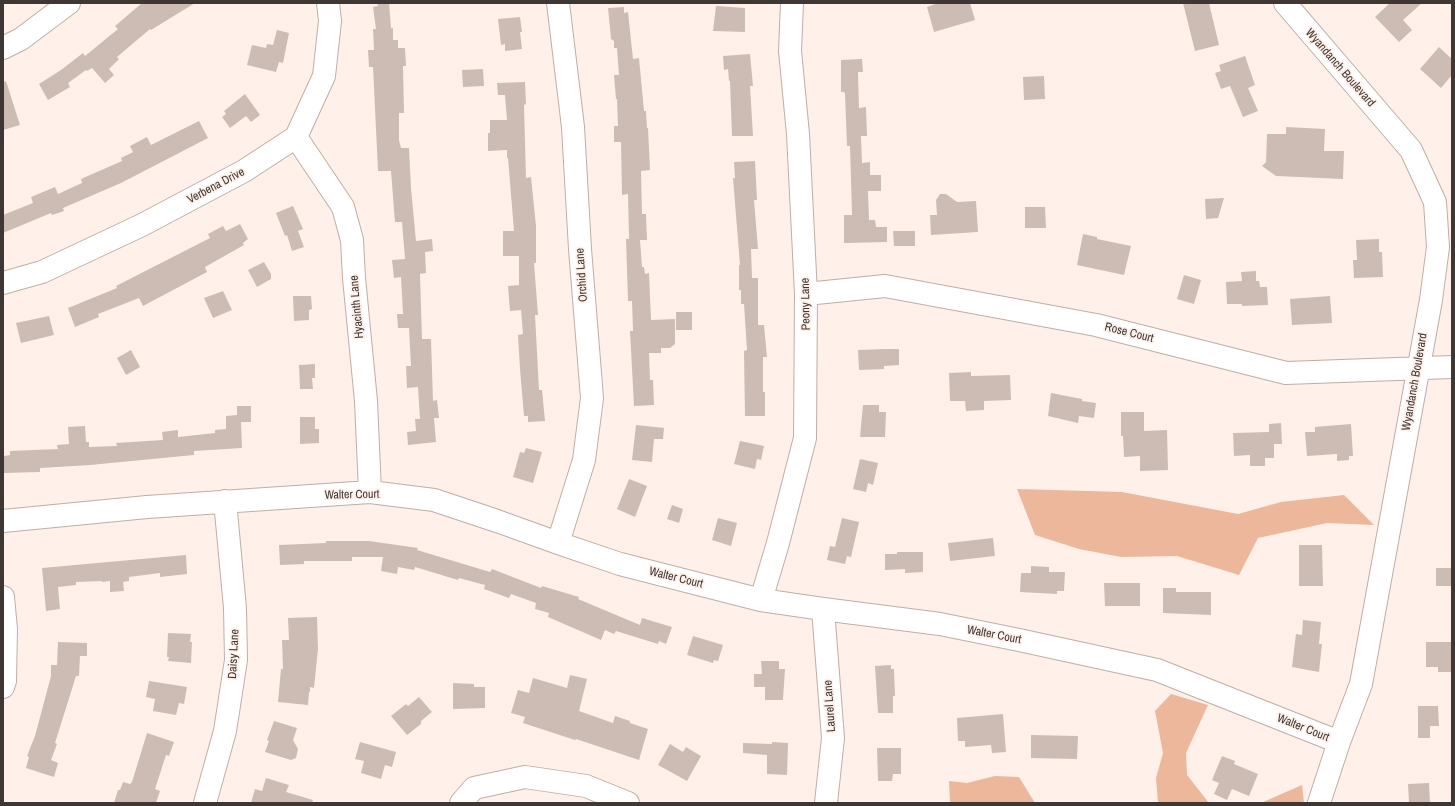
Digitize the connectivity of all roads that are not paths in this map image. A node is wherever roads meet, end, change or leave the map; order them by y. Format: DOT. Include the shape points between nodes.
graph roads {
  1 [pos="328,3"];
  2 [pos="558,3"];
  3 [pos="792,3"];
  4 [pos="1285,3"];
  5 [pos="57,6"];
  6 [pos="3,48"];
  7 [pos="296,137"];
  8 [pos="3,283"];
  9 [pos="806,294"];
  10 [pos="1452,367"];
  11 [pos="1418,369"];
  12 [pos="370,492"];
  13 [pos="225,502"];
  14 [pos="3,521"];
  15 [pos="558,543"];
  16 [pos="3,598"];
  17 [pos="760,600"];
  18 [pos="823,610"];
  19 [pos="3,687"];
  20 [pos="1339,742"];
  21 [pos="205,803"];
  22 [pos="461,803"];
  23 [pos="628,803"];
  24 [pos="826,803"];
  25 [pos="1319,803"];
  1 -- 7 [label="street" via="330,21 324,76"];
  2 -- 15 [label="street, Orchid Lane" via="573,127 592,398 584,460"];
  3 -- 9 [label="street, Peony Lane" via="790,51 798,134"];
  4 -- 11 [label="street, Wyandanch Boulevard" via="1412,150 1435,202 1438,247"];
  5 -- 6 [label="street" via="21,38"];
  7 -- 8 [label="street, Verbena Drive" via="244,171 142,225 42,272"];
  7 -- 12 [label="street, Hyacinth Lane" via="343,207 352,240 366,401"];
  9 -- 11 [label="street, Rose Court" via="885,286 1096,325 1286,373"];
  9 -- 17 [label="street, Peony Lane" via="805,438 778,543"];
  10 -- 11 [label="street, Rose Court"];
  11 -- 20 [label="street, Wyandanch Boulevard" via="1361,684"];
  12 -- 13 [label="street, Walter Court"];
  12 -- 15 [label="street, Walter Court" via="434,500"];
  13 -- 14 [label="street, Walter Court"];
  13 -- 21 [label="street, Daisy Lane" via="235,608 236,660 225,731"];
  15 -- 17 [label="street, Walter Court" via="620,564"];
  16 -- 19 [label="street" via="6,629"];
  17 -- 18 [label="street, Walter Court"];
  18 -- 20 [label="street, Walter Court" via="940,624 1157,670"];
  18 -- 24 [label="street, Laurel Lane" via="833,738"];
  20 -- 25 [label="street, Wyandanch Boulevard"];
  22 -- 23 [label="street" via="474,788 525,777 586,786"];
}
